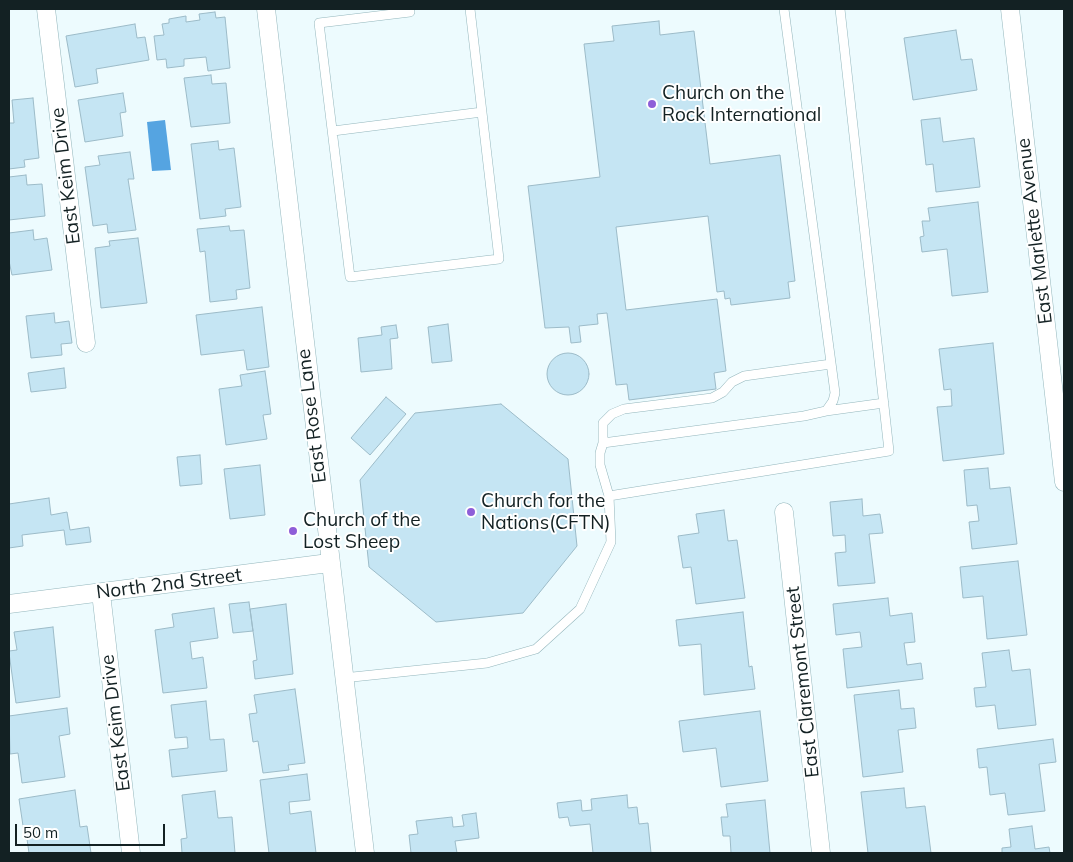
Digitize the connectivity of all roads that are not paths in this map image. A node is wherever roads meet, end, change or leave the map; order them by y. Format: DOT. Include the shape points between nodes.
graph roads {
  1 [pos="46,9"];
  2 [pos="266,9"];
  3 [pos="470,9"];
  4 [pos="784,9"];
  5 [pos="840,9"];
  6 [pos="1010,9"];
  7 [pos="410,12"];
  8 [pos="482,112"];
  9 [pos="333,131"];
  10 [pos="86,343"];
  11 [pos="831,364"];
  12 [pos="884,403"];
  13 [pos="826,410"];
  14 [pos="603,443"];
  15 [pos="1064,482"];
  16 [pos="609,496"];
  17 [pos="784,512"];
  18 [pos="329,564"];
  19 [pos="101,593"];
  20 [pos="9,604"];
  21 [pos="343,678"];
  22 [pos="131,853"];
  23 [pos="365,853"];
  24 [pos="821,853"];
  1 -- 10 [label="street, East Keim Drive"];
  2 -- 18 [label="street, East Rose Lane"];
  3 -- 8 [label="lane"];
  4 -- 11 [label="lane"];
  5 -- 12 [label="lane"];
  6 -- 15 [label="street, East Marlette Avenue"];
  7 -- 9 [label="lane" via="319,23"];
  8 -- 9 [label="lane"];
  8 -- 9 [label="lane" via="499,259 350,277"];
  11 -- 13 [label="lane" via="835,394"];
  11 -- 14 [label="lane" via="744,376 712,398 624,409 603,423"];
  12 -- 13 [label="lane"];
  12 -- 16 [label="lane" via="889,451"];
  13 -- 14 [label="lane" via="804,416"];
  14 -- 16 [label="lane" via="600,465"];
  16 -- 21 [label="lane" via="611,542 580,609 536,649 487,663"];
  17 -- 24 [label="street, East Claremont Street"];
  18 -- 19 [label="street, North 2nd Street"];
  18 -- 21 [label="street, East Rose Lane"];
  19 -- 20 [label="street, North 2nd Street"];
  19 -- 22 [label="street, East Keim Drive"];
  21 -- 23 [label="street, East Rose Lane"];
}
